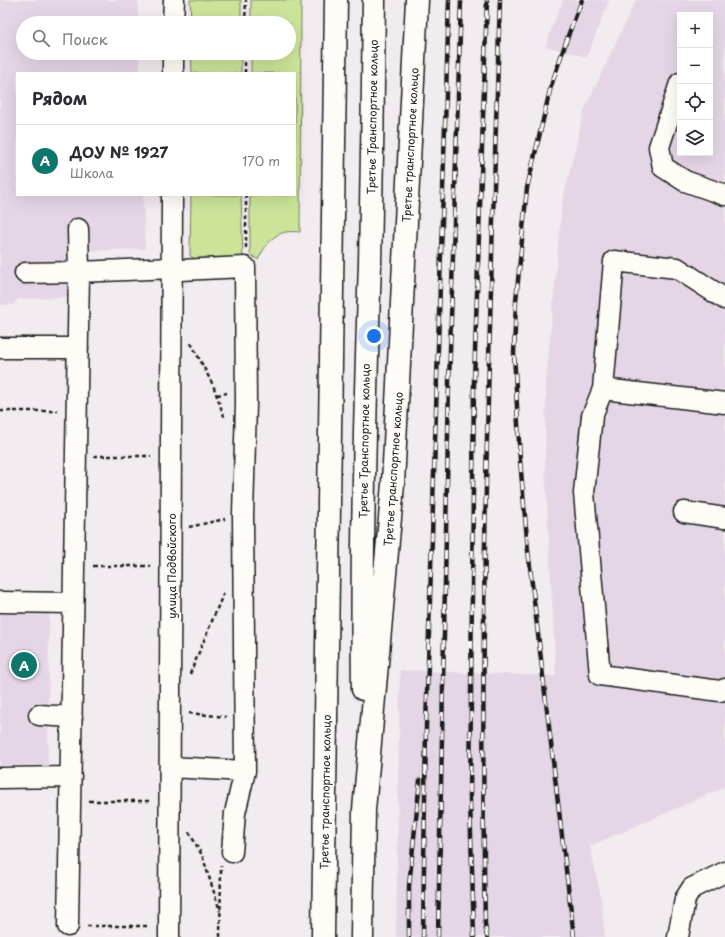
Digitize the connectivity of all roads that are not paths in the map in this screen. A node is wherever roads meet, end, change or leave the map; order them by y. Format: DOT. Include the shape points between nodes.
graph roads {
  1 [pos="174,0"];
  2 [pos="336,0"];
  3 [pos="374,0"];
  4 [pos="417,0"];
  5 [pos="173,16"];
  6 [pos="173,60"];
  7 [pos="173,72"];
  8 [pos="680,84"];
  9 [pos="725,195"];
  10 [pos="172,196"];
  11 [pos="78,229"];
  12 [pos="172,268"];
  13 [pos="79,272"];
  14 [pos="25,273"];
  15 [pos="725,299"];
  16 [pos="0,348"];
  17 [pos="78,348"];
  18 [pos="603,389"];
  19 [pos="725,403"];
  20 [pos="684,512"];
  21 [pos="725,518"];
  22 [pos="0,602"];
  23 [pos="73,603"];
  24 [pos="725,689"];
  25 [pos="39,715"];
  26 [pos="72,717"];
  27 [pos="170,767"];
  28 [pos="245,771"];
  29 [pos="71,777"];
  30 [pos="0,778"];
  31 [pos="364,810"];
  32 [pos="232,852"];
  33 [pos="725,872"];
  34 [pos="68,926"];
  35 [pos="169,937"];
  36 [pos="323,937"];
  37 [pos="362,937"];
  38 [pos="678,937"];
  1 -- 5 [label="street"];
  2 -- 36 [label="main road, Третье транспортное кольцо"];
  3 -- 31 [label="main road, Третье Транспортное кольцо" via="363,521"];
  4 -- 31 [label="main road, Третье транспортное кольцо" via="393,484"];
  6 -- 7 [label="street"];
  8 -- 9 [label="street" via="659,147 663,167 685,180"];
  10 -- 12 [label="street, улица Подвойского"];
  11 -- 13 [label="street"];
  12 -- 13 [label="street"];
  12 -- 27 [label="street, улица Подвойского"];
  12 -- 28 [label="street" via="180,270 245,267"];
  13 -- 14 [label="street"];
  13 -- 17 [label="street"];
  15 -- 18 [label="street" via="678,268 614,261"];
  16 -- 17 [label="street" via="30,343"];
  17 -- 23 [label="street"];
  18 -- 19 [label="street"];
  18 -- 24 [label="street" via="592,416 584,494 600,675 720,691"];
  20 -- 21 [label="street"];
  22 -- 23 [label="street"];
  23 -- 26 [label="street"];
  25 -- 26 [label="street"];
  26 -- 29 [label="street"];
  27 -- 28 [label="street"];
  27 -- 35 [label="street, улица Подвойского"];
  28 -- 32 [label="street" via="235,813"];
  29 -- 30 [label="street"];
  29 -- 34 [label="street"];
  31 -- 37 [label="main road, Третье транспортное кольцо"];
  33 -- 38 [label="street" via="692,888 685,899"];
}
